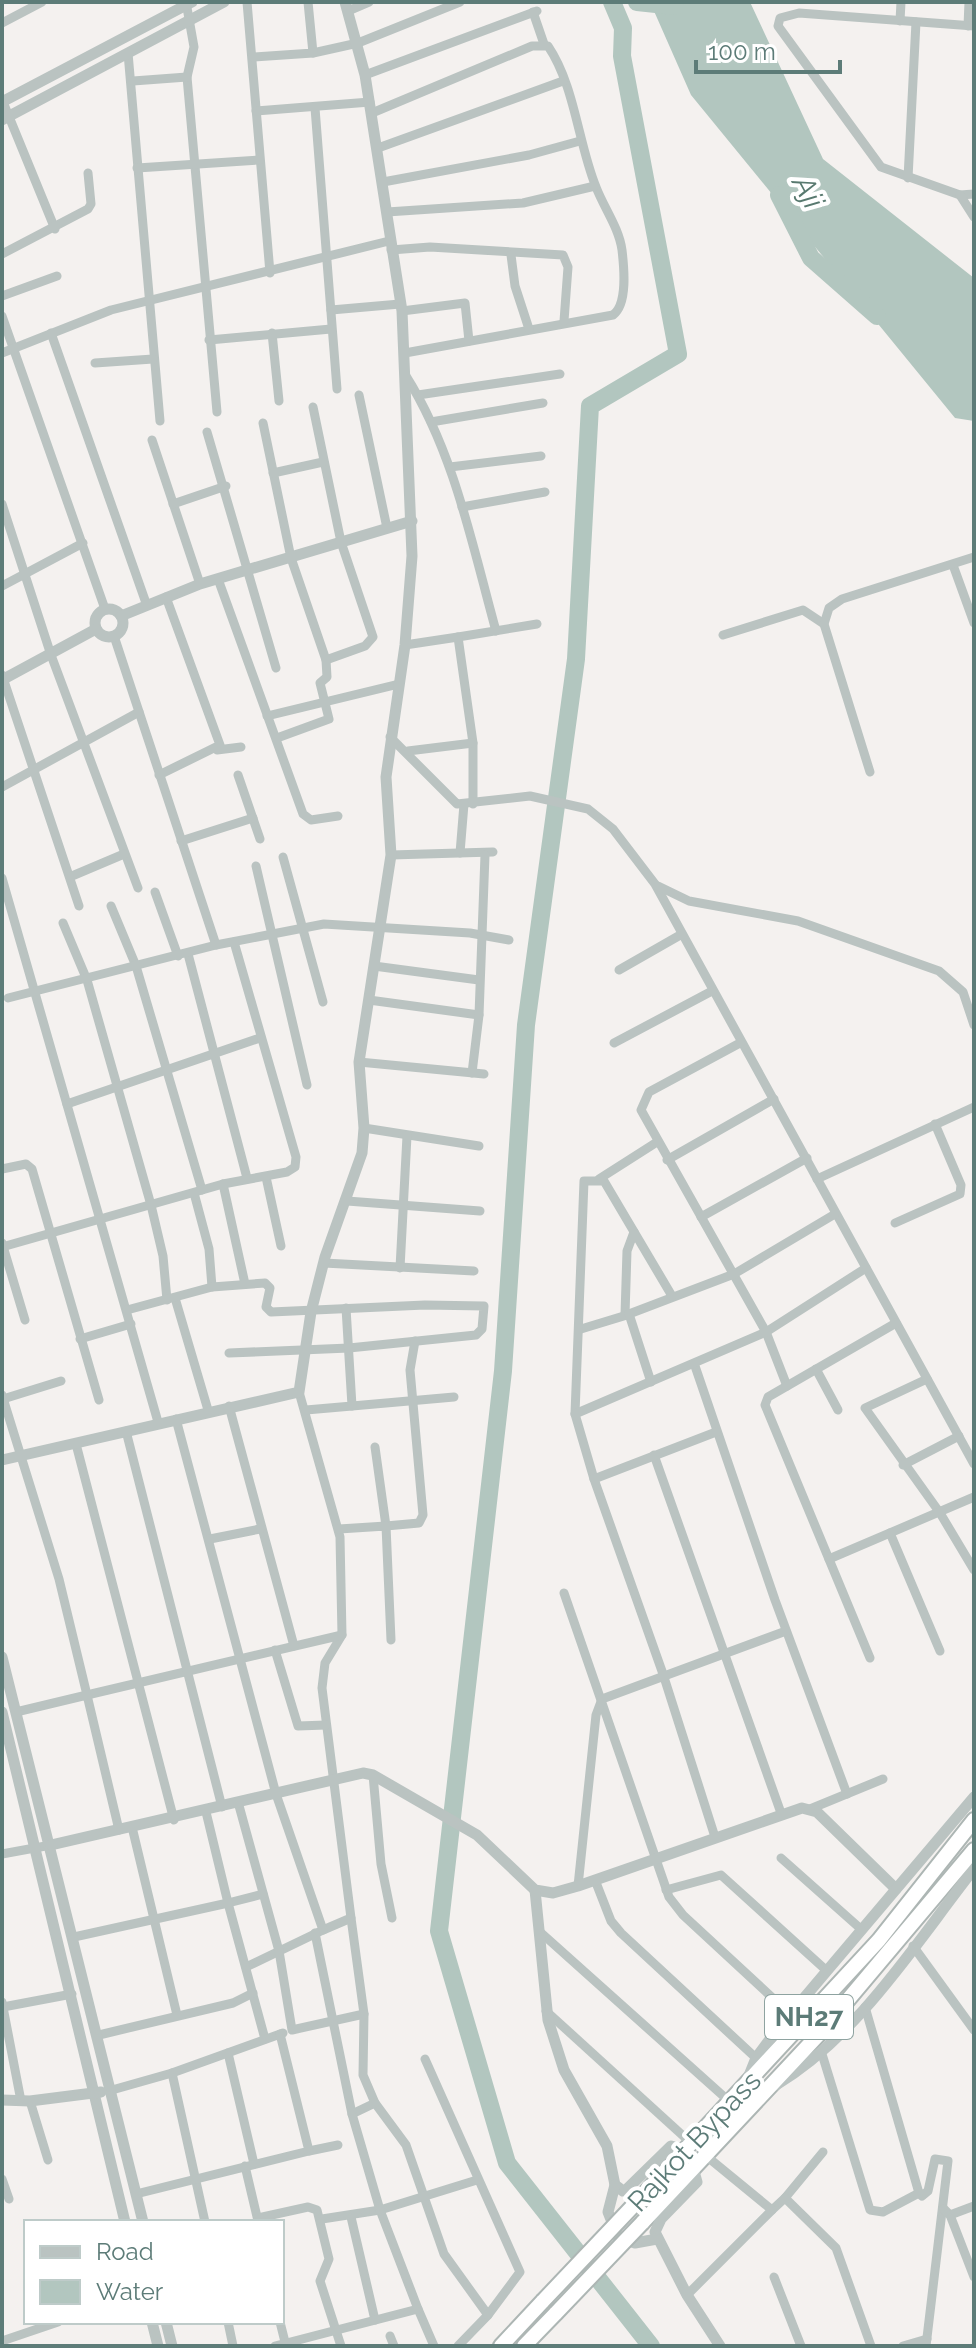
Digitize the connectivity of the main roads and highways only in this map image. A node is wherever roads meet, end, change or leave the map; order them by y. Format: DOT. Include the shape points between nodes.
graph roads {
  1 [pos="974,1820"];
  2 [pos="974,1850"];
  3 [pos="501,2346"];
  4 [pos="524,2346"];
  1 -- 3 [label="highway, Rajkot Bypass / NH27, bridge" via="879,1940"];
  2 -- 4 [label="highway, Rajkot Bypass / NH27, bridge" via="820,2033"];
}
